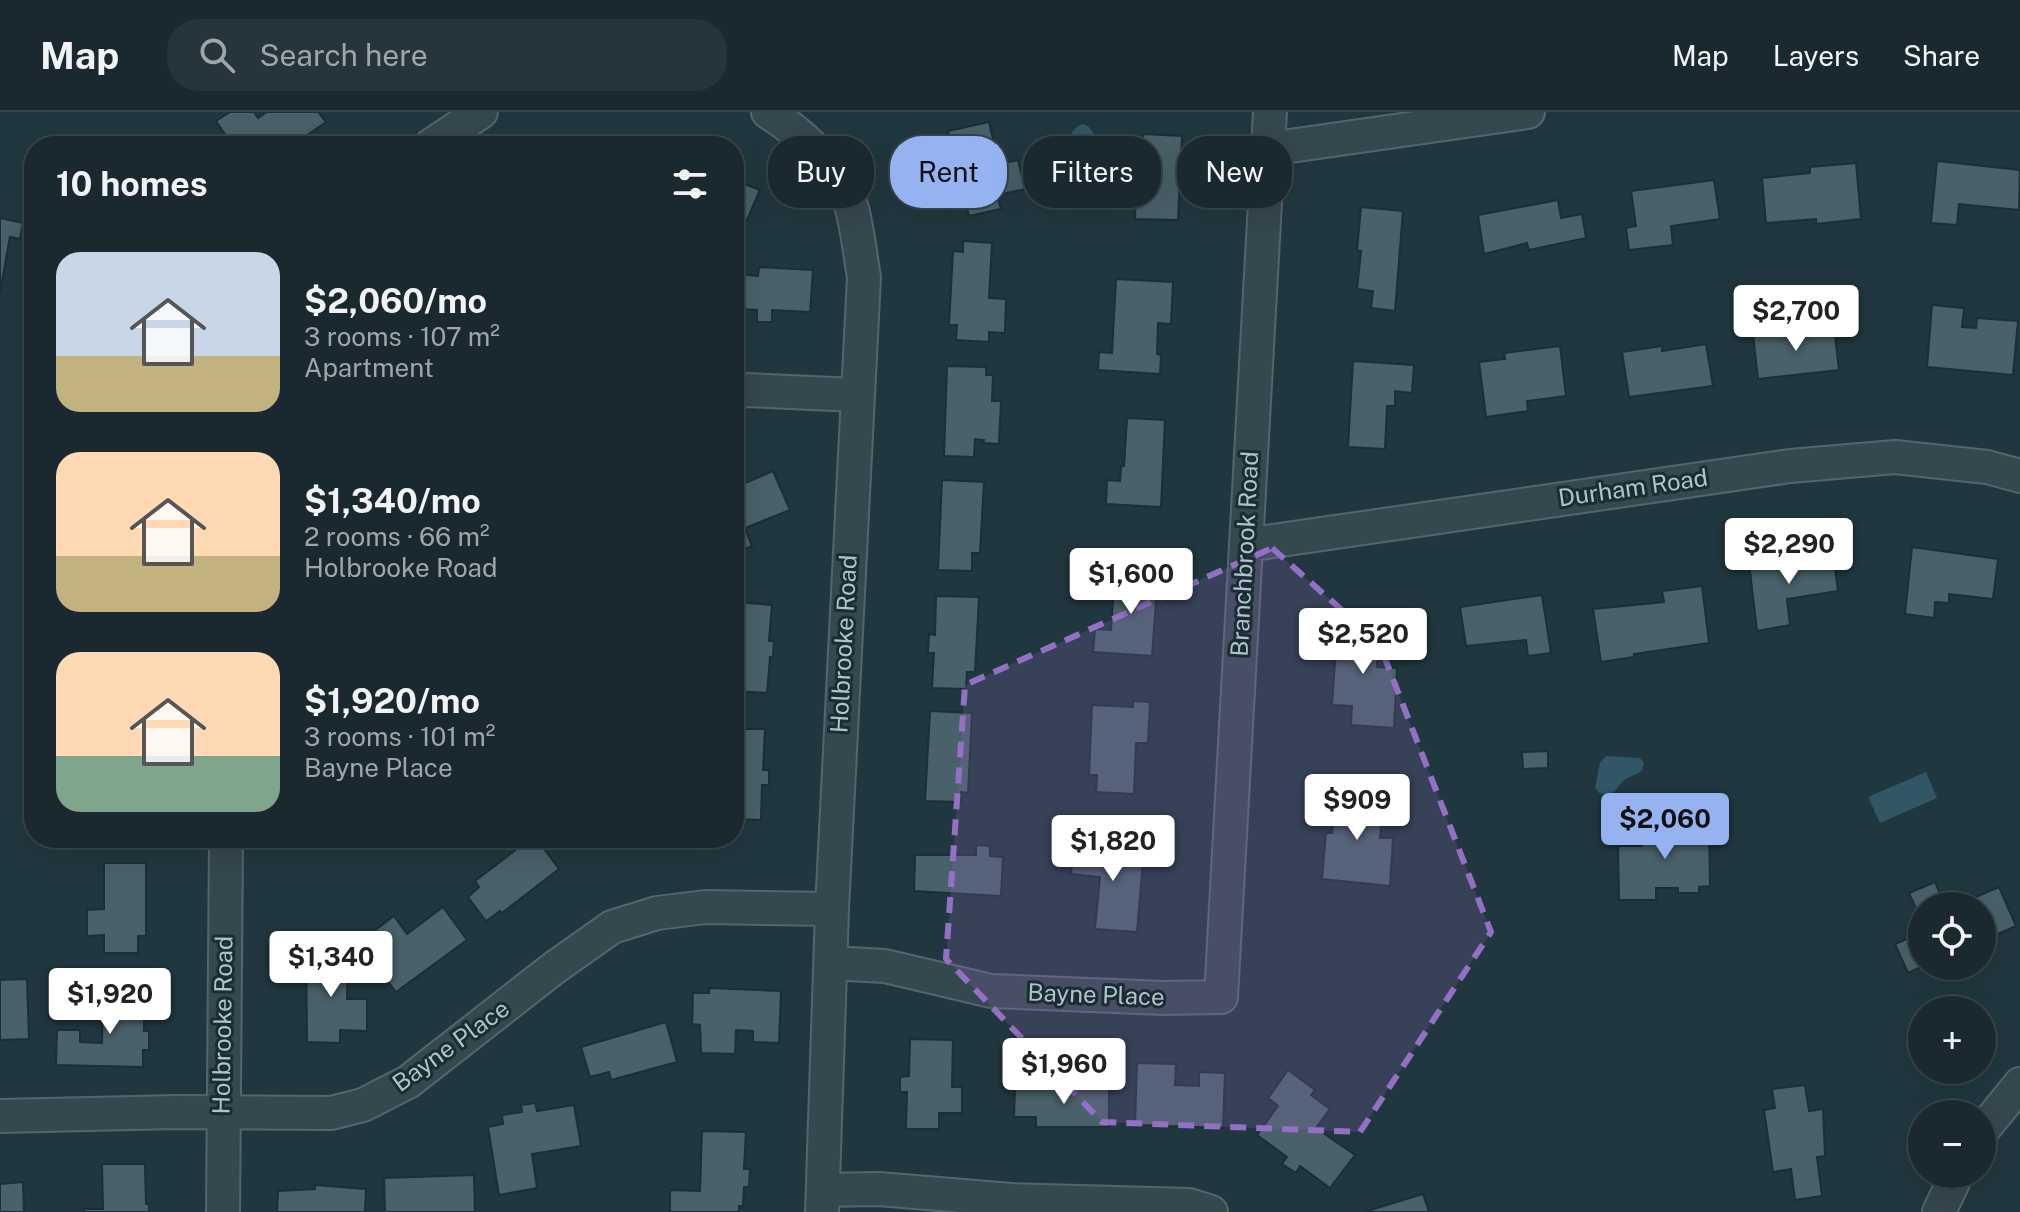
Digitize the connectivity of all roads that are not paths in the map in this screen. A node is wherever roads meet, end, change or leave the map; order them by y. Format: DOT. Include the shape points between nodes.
graph roads {
  1 [pos="481,112"];
  2 [pos="768,112"];
  3 [pos="1270,112"];
  4 [pos="1528,112"];
  5 [pos="445,136"];
  6 [pos="1269,136"];
  7 [pos="1292,146"];
  8 [pos="1266,208"];
  9 [pos="744,390"];
  10 [pos="856,395"];
  11 [pos="2020,476"];
  12 [pos="1246,545"];
  13 [pos="226,848"];
  14 [pos="832,909"];
  15 [pos="831,963"];
  16 [pos="1221,997"];
  17 [pos="2020,1084"];
  18 [pos="222,1111"];
  19 [pos="1996,1114"];
  20 [pos="0,1116"];
  21 [pos="1950,1188"];
  22 [pos="822,1201"];
  23 [pos="223,1212"];
  24 [pos="1211,1212"];
  25 [pos="1939,1212"];
  1 -- 5 [label="street"];
  2 -- 10 [label="street, Holbrooke Road" via="796,130 829,165 852,206 864,277"];
  3 -- 6 [label="street, Branchbrook Road"];
  4 -- 7 [label="street"];
  8 -- 12 [label="street, Branchbrook Road"];
  9 -- 10 [label="street"];
  10 -- 14 [label="street, Holbrooke Road"];
  11 -- 12 [label="street, Durham Road" via="1895,457 1805,464"];
  12 -- 16 [label="street, Branchbrook Road"];
  13 -- 18 [label="street, Holbrooke Road"];
  14 -- 15 [label="street, Holbrooke Road"];
  14 -- 18 [label="street, Bayne Place" via="706,907 657,913 612,927 408,1082 363,1105 331,1113"];
  15 -- 16 [label="street, Bayne Place" via="885,966 991,991"];
  15 -- 22 [label="street, Holbrooke Road"];
  17 -- 19 [label="street"];
  18 -- 20 [label="street, Bayne Place"];
  18 -- 23 [label="street, Holbrooke Road"];
  21 -- 25 [label="street"];
  22 -- 24 [label="street" via="879,1189 1011,1200 1189,1205"];
}
